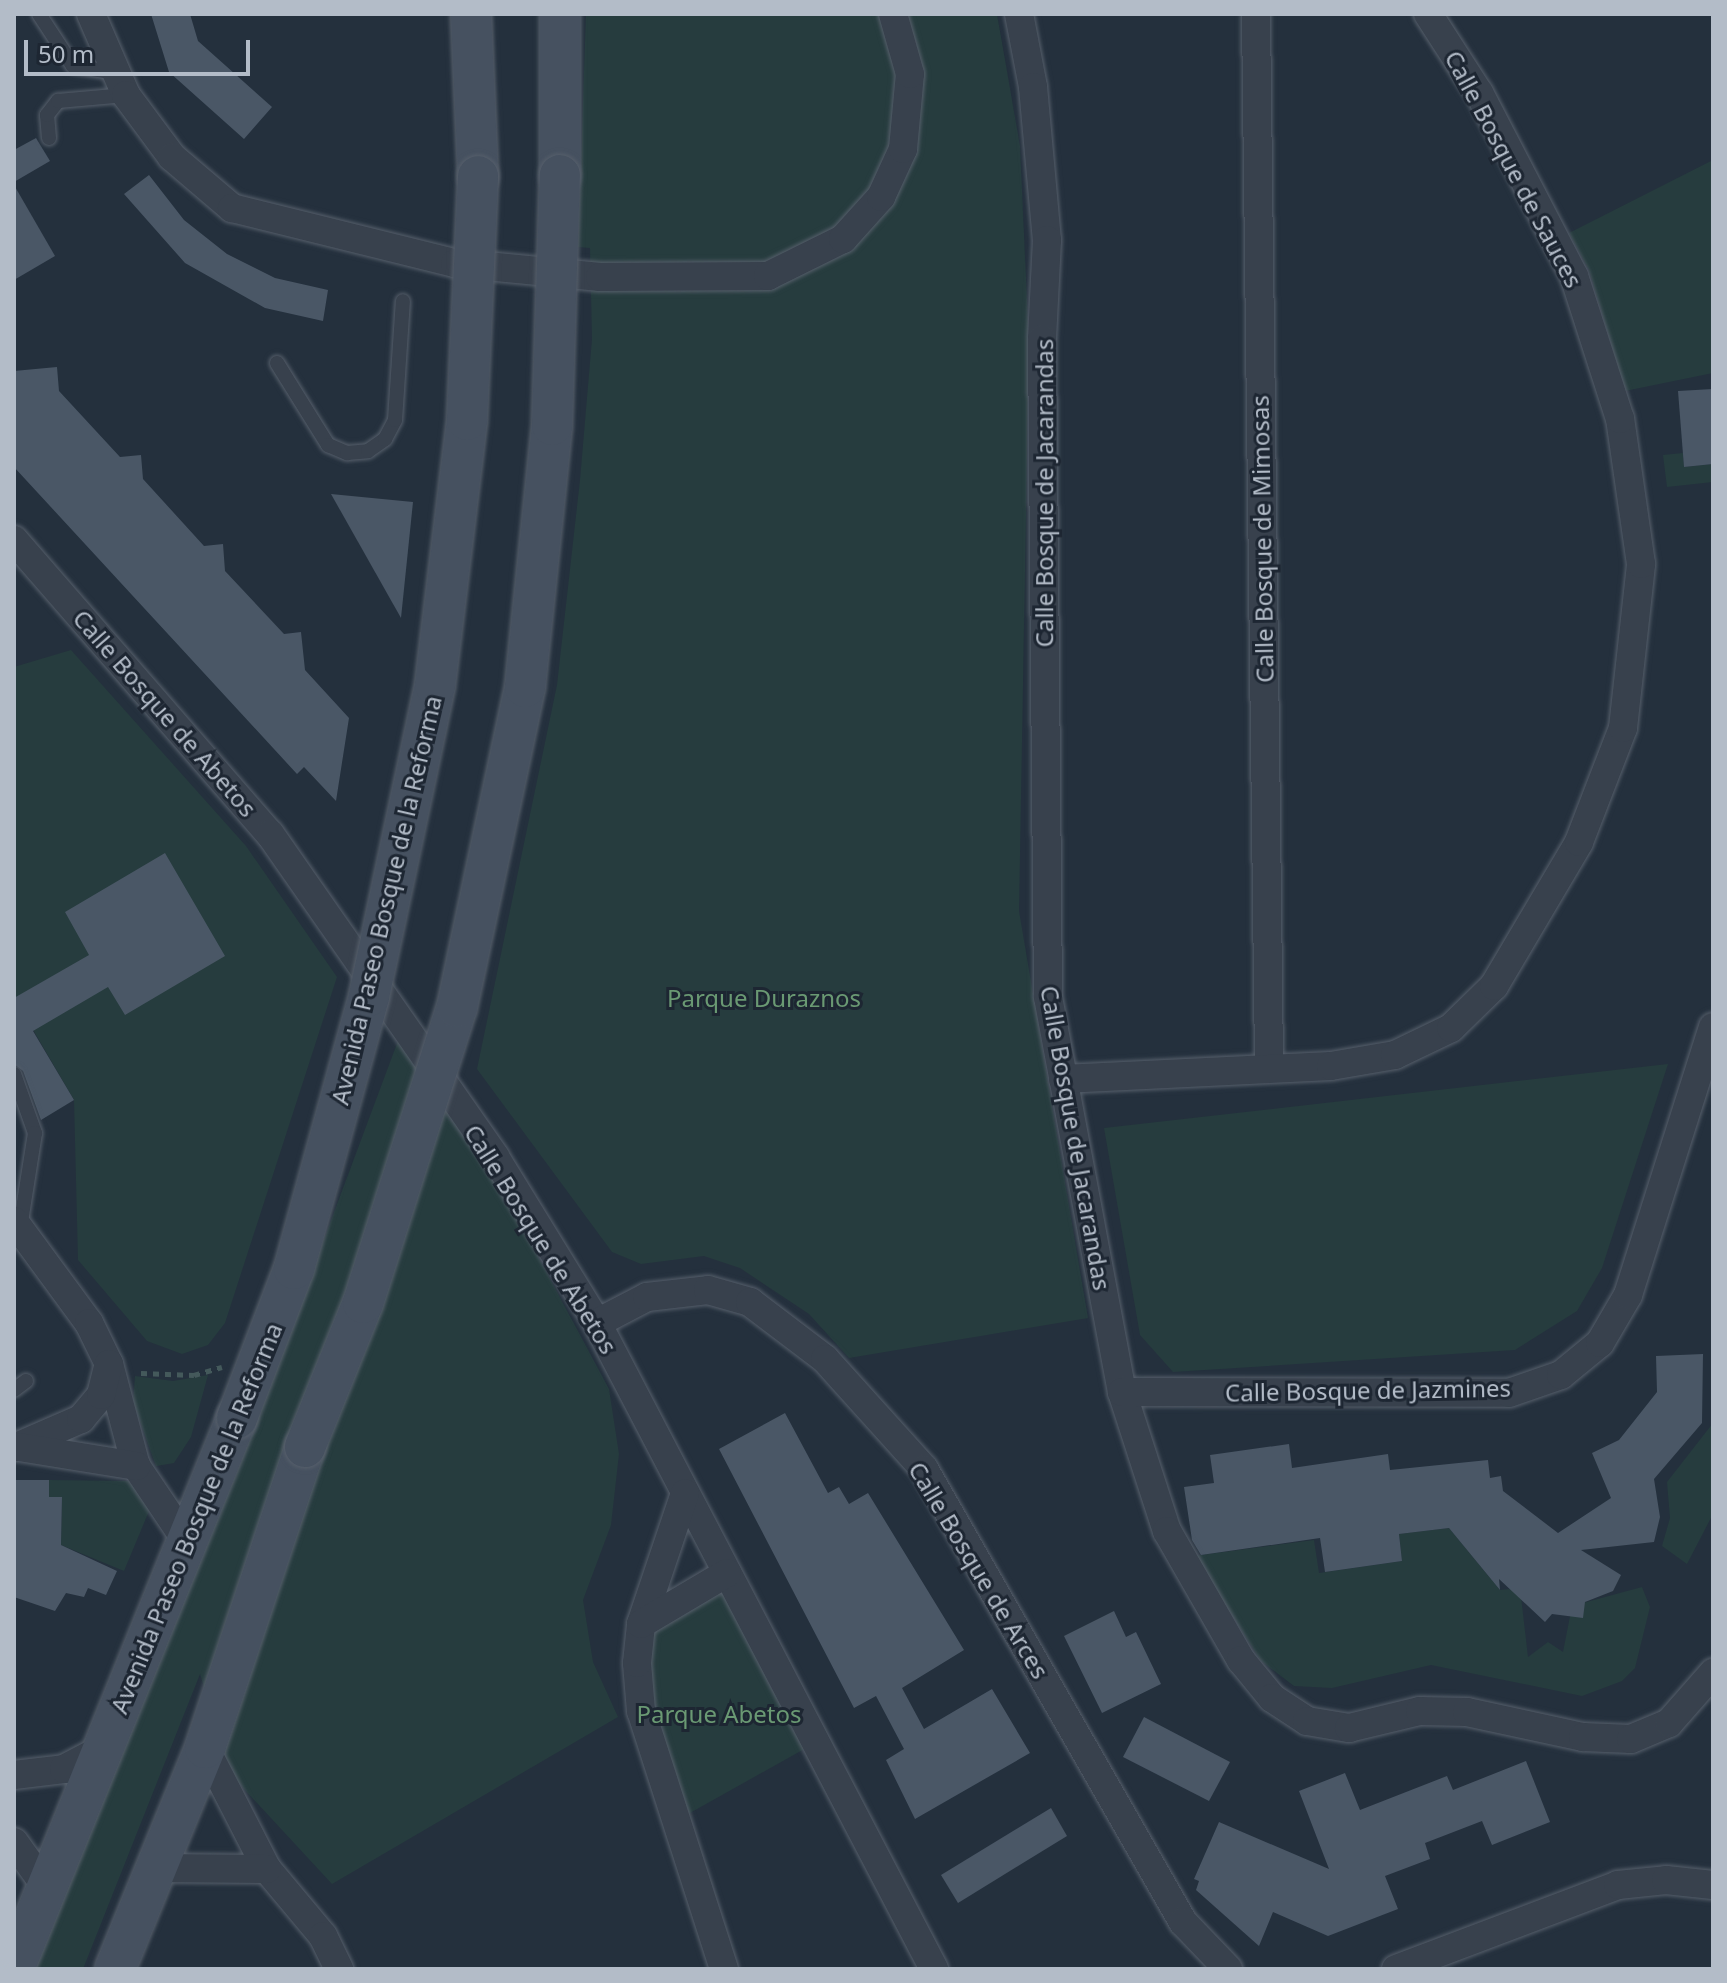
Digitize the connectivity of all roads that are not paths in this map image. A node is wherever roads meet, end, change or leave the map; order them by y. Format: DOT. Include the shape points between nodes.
graph roads {
  1 [pos="39,14"];
  2 [pos="91,14"];
  3 [pos="471,14"];
  4 [pos="893,14"];
  5 [pos="1019,14"];
  6 [pos="1256,14"];
  7 [pos="1428,14"];
  8 [pos="567,22"];
  9 [pos="122,84"];
  10 [pos="49,138"];
  11 [pos="403,301"];
  12 [pos="277,363"];
  13 [pos="14,540"];
  14 [pos="1713,1027"];
  15 [pos="1269,1065"];
  16 [pos="14,1074"];
  17 [pos="1063,1079"];
  18 [pos="17,1225"];
  19 [pos="597,1323"];
  20 [pos="109,1364"];
  21 [pos="1122,1392"];
  22 [pos="15,1447"];
  23 [pos="136,1466"];
  24 [pos="685,1493"];
  25 [pos="188,1543"];
  26 [pos="727,1573"];
  27 [pos="641,1624"];
  28 [pos="1713,1673"];
  29 [pos="104,1748"];
  30 [pos="205,1748"];
  31 [pos="14,1775"];
  32 [pos="14,1842"];
  33 [pos="154,1868"];
  34 [pos="267,1869"];
  35 [pos="1713,1885"];
  36 [pos="47,1888"];
  37 [pos="14,1969"];
  38 [pos="115,1969"];
  39 [pos="339,1969"];
  40 [pos="724,1969"];
  41 [pos="934,1969"];
  42 [pos="1228,1969"];
  43 [pos="1396,1969"];
  1 -- 9 [label="lane" via="73,66"];
  2 -- 9 [label="street"];
  3 -- 25 [label="main road, Avenida Paseo Bosque de la Reforma, bridge" via="478,176 467,420 435,685 369,996 294,1269"];
  4 -- 9 [label="street" via="906,49 911,99 894,173 843,239 768,276 531,273 344,240 232,208 172,157"];
  5 -- 17 [label="street, Calle Bosque de Jacarandas" via="1033,87 1047,240 1042,339 1048,997"];
  6 -- 15 [label="street, Calle Bosque de Mimosas"];
  7 -- 15 [label="street, Calle Bosque de Sauces" via="1479,93 1574,276 1620,419 1641,564 1623,728 1579,842 1494,986 1451,1028 1395,1055 1331,1066"];
  8 -- 30 [label="main road, bridge" via="552,425 525,687 457,1007 363,1303 305,1447"];
  9 -- 10 [label="lane" via="58,101 47,115"];
  11 -- 12 [label="lane" via="392,430 368,451 337,450 320,438"];
  13 -- 19 [label="street, Calle Bosque de Abetos" via="270,834 495,1157"];
  14 -- 21 [label="street, Calle Bosque de Jazmines" via="1628,1295 1600,1343 1561,1375 1509,1393"];
  15 -- 17 [label="street, Calle Bosque de Sauces"];
  16 -- 18 [label="lane" via="35,1133"];
  17 -- 21 [label="street, Calle Bosque de Jacarandas"];
  18 -- 20 [label="street" via="89,1323"];
  19 -- 24 [label="street, Calle Bosque de Abetos"];
  19 -- 42 [label="street, Calle Bosque de Arces" via="647,1297 708,1290 760,1308 825,1359 924,1469 1183,1922"];
  20 -- 22 [label="street" via="101,1395 81,1419"];
  20 -- 23 [label="street"];
  21 -- 28 [label="street, Calle Bosque de Jacarandas" via="1167,1531 1241,1660 1272,1698 1307,1721 1349,1728 1420,1711 1467,1712 1583,1737 1631,1739 1669,1723"];
  22 -- 23 [label="street"];
  23 -- 25 [label="street"];
  24 -- 26 [label="street, Calle Bosque de Abetos"];
  24 -- 27 [label="street"];
  25 -- 29 [label="main road, Avenida Paseo Bosque de la Reforma"];
  26 -- 27 [label="street"];
  26 -- 41 [label="street, Calle Bosque de Abetos"];
  27 -- 40 [label="street" via="641,1711"];
  29 -- 31 [label="street" via="64,1769"];
  29 -- 36 [label="main road, Avenida Paseo Bosque de la Reforma"];
  30 -- 33 [label="main road"];
  30 -- 34 [label="street"];
  32 -- 36 [label="street"];
  33 -- 34 [label="street"];
  33 -- 38 [label="main road"];
  34 -- 39 [label="street" via="323,1936"];
  35 -- 43 [label="street" via="1666,1880 1618,1885"];
  36 -- 37 [label="main road, Avenida Paseo Bosque de la Reforma"];
}
